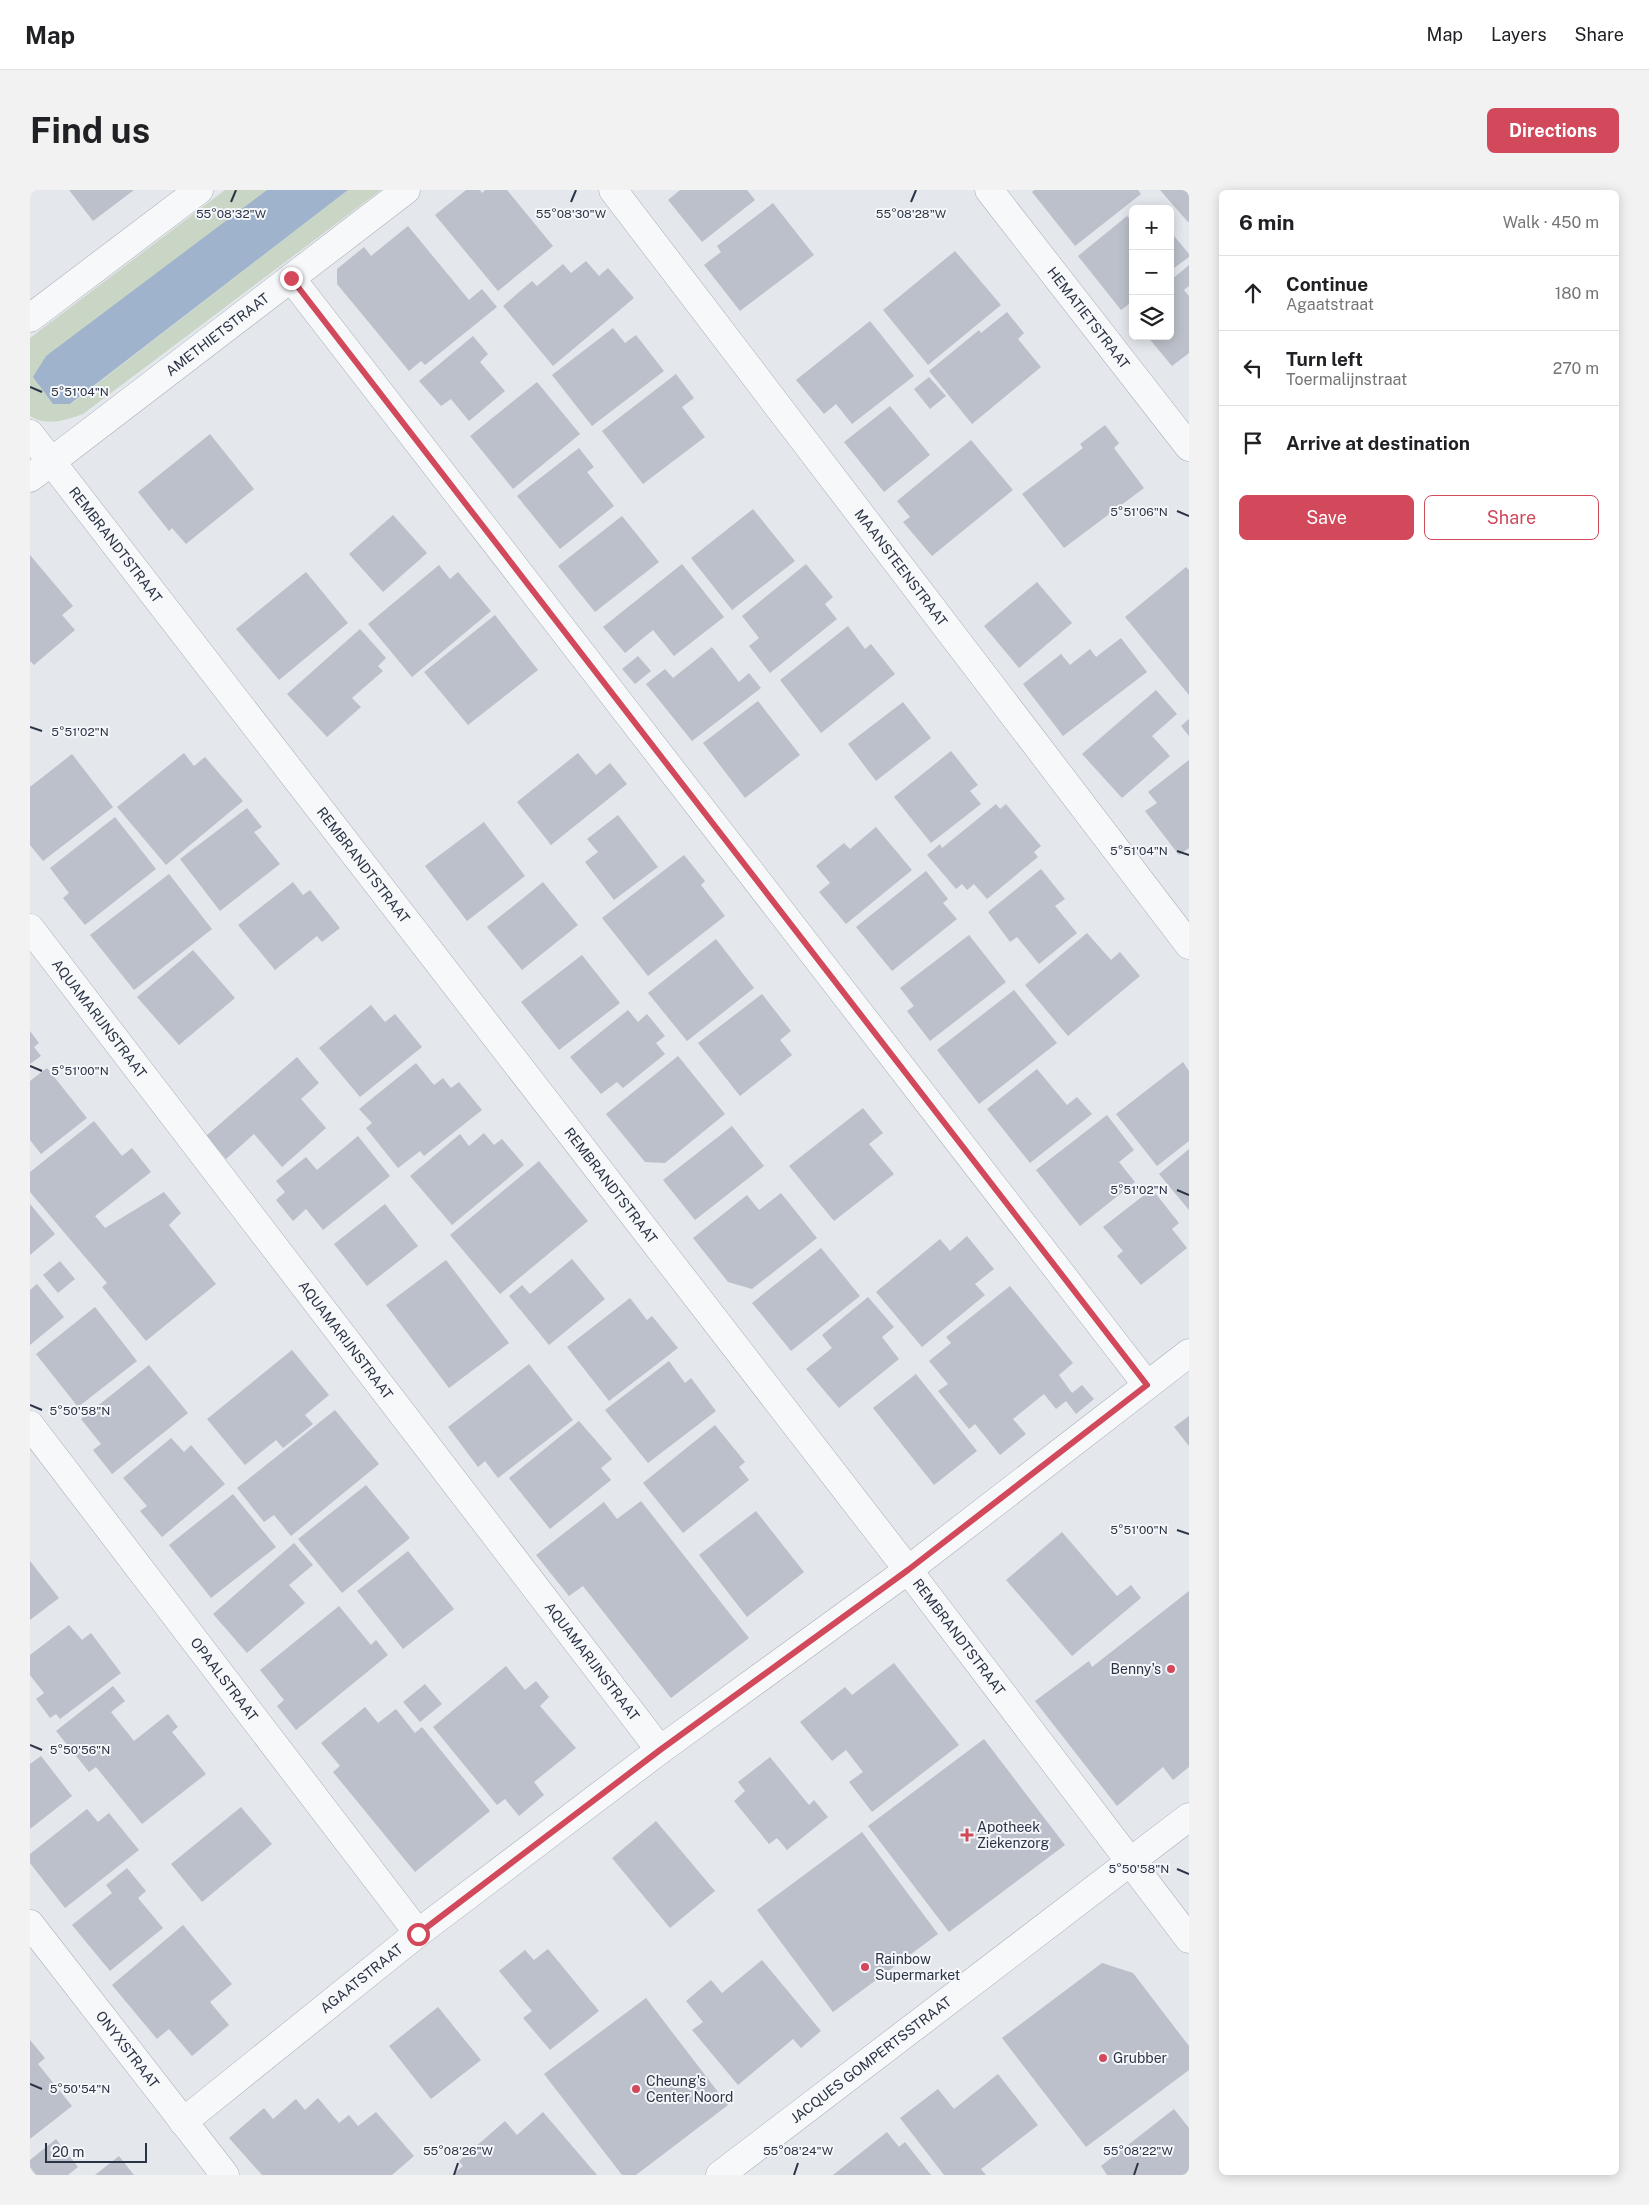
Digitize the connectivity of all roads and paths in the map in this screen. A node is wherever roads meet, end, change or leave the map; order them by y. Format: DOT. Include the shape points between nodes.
graph roads {
  1 [pos="199,190"];
  2 [pos="406,190"];
  3 [pos="613,190"];
  4 [pos="989,190"];
  5 [pos="291,278"];
  6 [pos="30,318"];
  7 [pos="30,434"];
  8 [pos="1189,447"];
  9 [pos="52,461"];
  10 [pos="30,478"];
  11 [pos="30,928"];
  12 [pos="1189,945"];
  13 [pos="1189,1353"];
  14 [pos="1147,1385"];
  15 [pos="30,1425"];
  16 [pos="908,1570"];
  17 [pos="660,1750"];
  18 [pos="1189,1817"];
  19 [pos="1131,1862"];
  20 [pos="30,1924"];
  21 [pos="418,1934"];
  22 [pos="1189,1940"];
  23 [pos="183,2122"];
  24 [pos="225,2175"];
  25 [pos="720,2175"];
  1 -- 6 [label="street"];
  2 -- 5 [label="street, AMETHIETSTRAAT"];
  3 -- 12 [label="street, MAANSTEENSTRAAT"];
  4 -- 8 [label="street, HEMATIETSTRAAT"];
  5 -- 9 [label="street, AMETHIETSTRAAT"];
  5 -- 14 [label="street"];
  7 -- 9 [label="street, REMBRANDTSTRAAT"];
  9 -- 10 [label="street, AMETHIETSTRAAT"];
  9 -- 16 [label="street, REMBRANDTSTRAAT"];
  11 -- 17 [label="street, AQUAMARIJNSTRAAT"];
  13 -- 14 [label="street, AGAATSTRAAT"];
  14 -- 16 [label="street, AGAATSTRAAT"];
  15 -- 21 [label="street, OPAALSTRAAT"];
  16 -- 17 [label="street, AGAATSTRAAT"];
  16 -- 19 [label="street, REMBRANDTSTRAAT"];
  17 -- 21 [label="street, AGAATSTRAAT"];
  18 -- 19 [label="street, JACQUES GOMPERTSSTRAAT"];
  19 -- 22 [label="street, REMBRANDTSTRAAT"];
  19 -- 25 [label="street, JACQUES GOMPERTSSTRAAT"];
  20 -- 23 [label="street, ONYXSTRAAT"];
  21 -- 23 [label="street, AGAATSTRAAT"];
  23 -- 24 [label="street, ONYXSTRAAT"];
}
